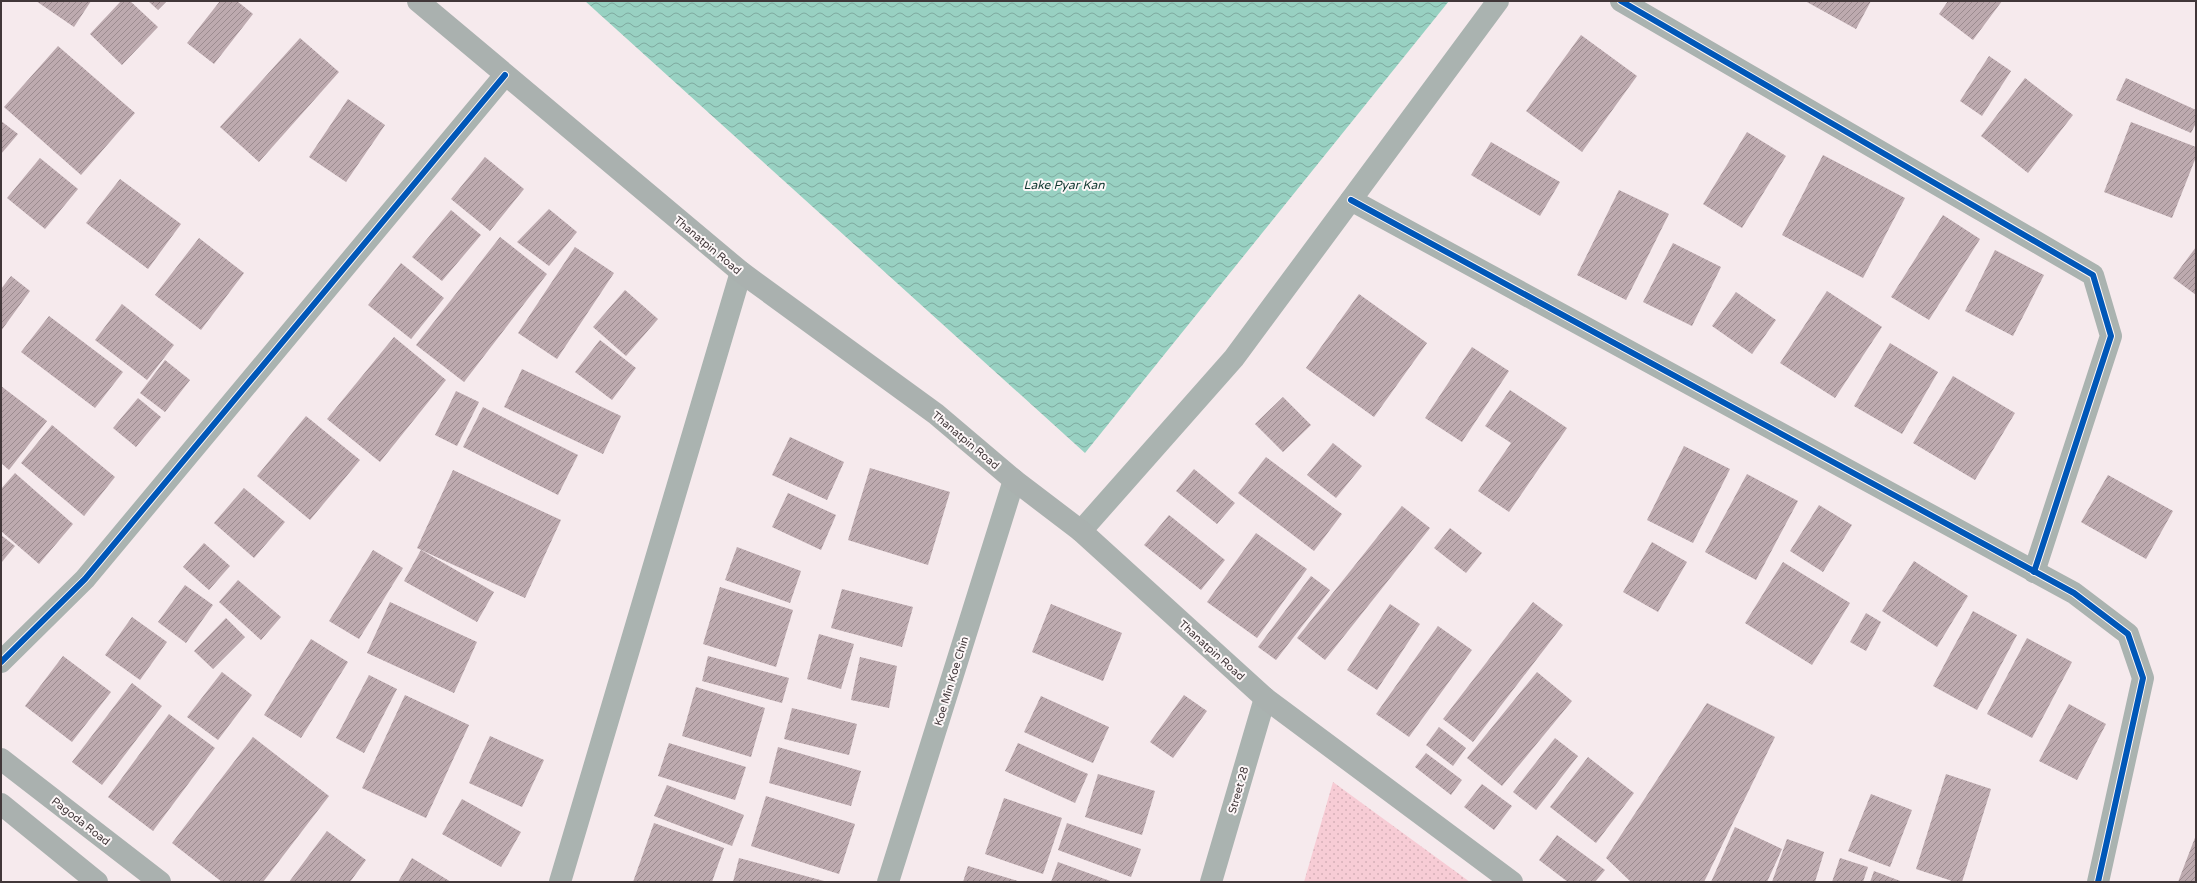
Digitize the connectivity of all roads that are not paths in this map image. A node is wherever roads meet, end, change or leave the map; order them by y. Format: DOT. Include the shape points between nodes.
graph roads {
  1 [pos="418,1"];
  2 [pos="1498,1"];
  3 [pos="1621,1"];
  4 [pos="505,75"];
  5 [pos="1350,200"];
  6 [pos="741,272"];
  7 [pos="1014,480"];
  8 [pos="1081,531"];
  9 [pos="2034,572"];
  10 [pos="1,662"];
  11 [pos="1265,698"];
  12 [pos="1,760"];
  13 [pos="1,804"];
  14 [pos="96,882"];
  15 [pos="160,882"];
  16 [pos="560,882"];
  17 [pos="888,882"];
  18 [pos="1211,882"];
  19 [pos="1512,882"];
  20 [pos="2098,882"];
  1 -- 4 [label="main road, Thanatpin Road"];
  2 -- 5 [label="street"];
  3 -- 9 [label="street" via="2093,275 2111,336"];
  4 -- 6 [label="main road, Thanatpin Road"];
  4 -- 10 [label="street" via="85,579"];
  5 -- 8 [label="street" via="1234,358"];
  5 -- 9 [label="street"];
  6 -- 7 [label="main road, Thanatpin Road" via="936,414"];
  6 -- 16 [label="street"];
  7 -- 8 [label="main road, Thanatpin Road"];
  7 -- 17 [label="street, Koe Min Koe Chin"];
  8 -- 11 [label="main road, Thanatpin Road"];
  9 -- 20 [label="street" via="2074,593 2128,634 2143,678"];
  11 -- 18 [label="street, Street 28"];
  11 -- 19 [label="main road, Thanatpin Road"];
  12 -- 15 [label="main road, Pagoda Road"];
  13 -- 14 [label="main road"];
}
